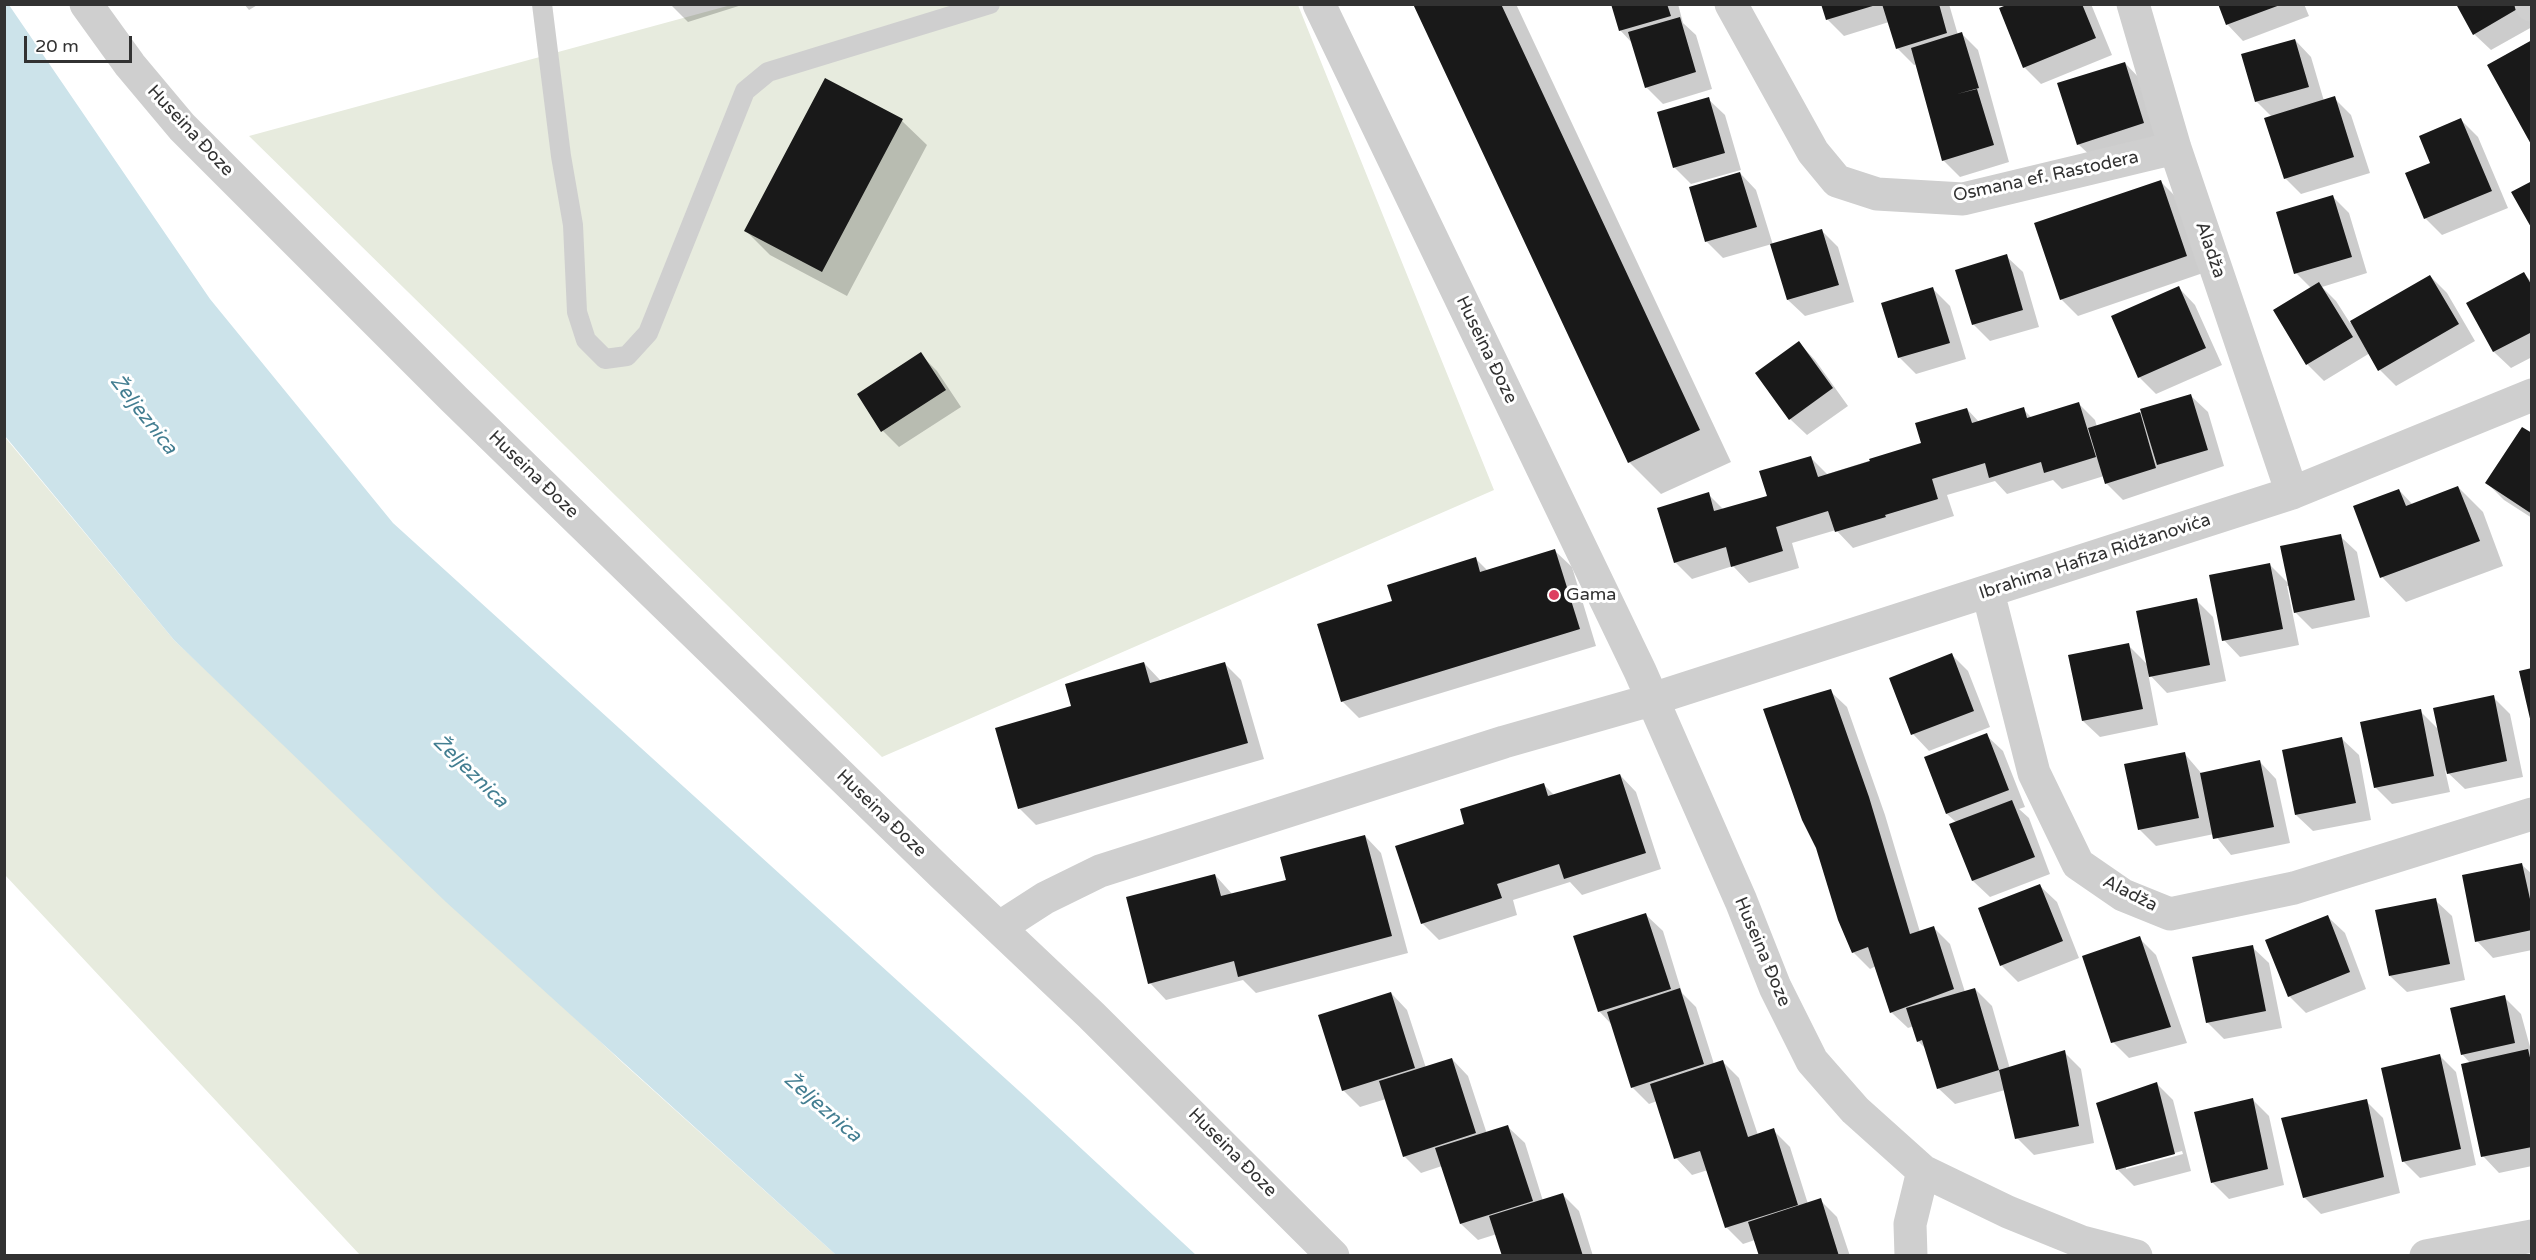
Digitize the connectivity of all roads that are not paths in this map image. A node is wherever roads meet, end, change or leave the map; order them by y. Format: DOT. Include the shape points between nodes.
graph roads {
  1 [pos="86,4"];
  2 [pos="542,4"];
  3 [pos="990,4"];
  4 [pos="1318,4"];
  5 [pos="1731,4"];
  6 [pos="2133,4"];
  7 [pos="2175,148"];
  8 [pos="2532,394"];
  9 [pos="2292,493"];
  10 [pos="1988,592"];
  11 [pos="1651,698"];
  12 [pos="2532,814"];
  13 [pos="1000,927"];
  14 [pos="1923,1171"];
  15 [pos="2532,1236"];
  16 [pos="2134,1255"];
  17 [pos="1333,1256"];
  18 [pos="1911,1256"];
  19 [pos="2426,1256"];
  1 -- 13 [label="street, Huseina Đoze" via="182,127 462,407"];
  2 -- 3 [label="lane" via="573,225 578,312 586,340 605,358 627,356 648,333 745,91 768,72"];
  4 -- 11 [label="street, Huseina Đoze"];
  5 -- 7 [label="street, Osmana ef. Rastodera" via="1813,152 1837,181 1857,188 1877,194 1963,199"];
  6 -- 7 [label="street, Aladža"];
  7 -- 9 [label="street, Aladža"];
  8 -- 9 [label="street, Ibrahima Hafiza Ridžanovića"];
  9 -- 10 [label="street, Ibrahima Hafiza Ridžanovića"];
  10 -- 11 [label="street, Ibrahima Hafiza Ridžanovića"];
  10 -- 12 [label="street, Aladža" via="2034,773 2078,864 2123,895 2170,914 2294,888"];
  11 -- 13 [label="street" via="1100,871 1045,898"];
  11 -- 14 [label="street, Huseina Đoze" via="1775,987 1812,1061 1855,1110"];
  13 -- 17 [label="street, Huseina Đoze"];
  14 -- 16 [label="street, Huseina Đoze" via="2082,1242"];
  14 -- 18 [label="street" via="1910,1224"];
  15 -- 19 [label="street"];
}
